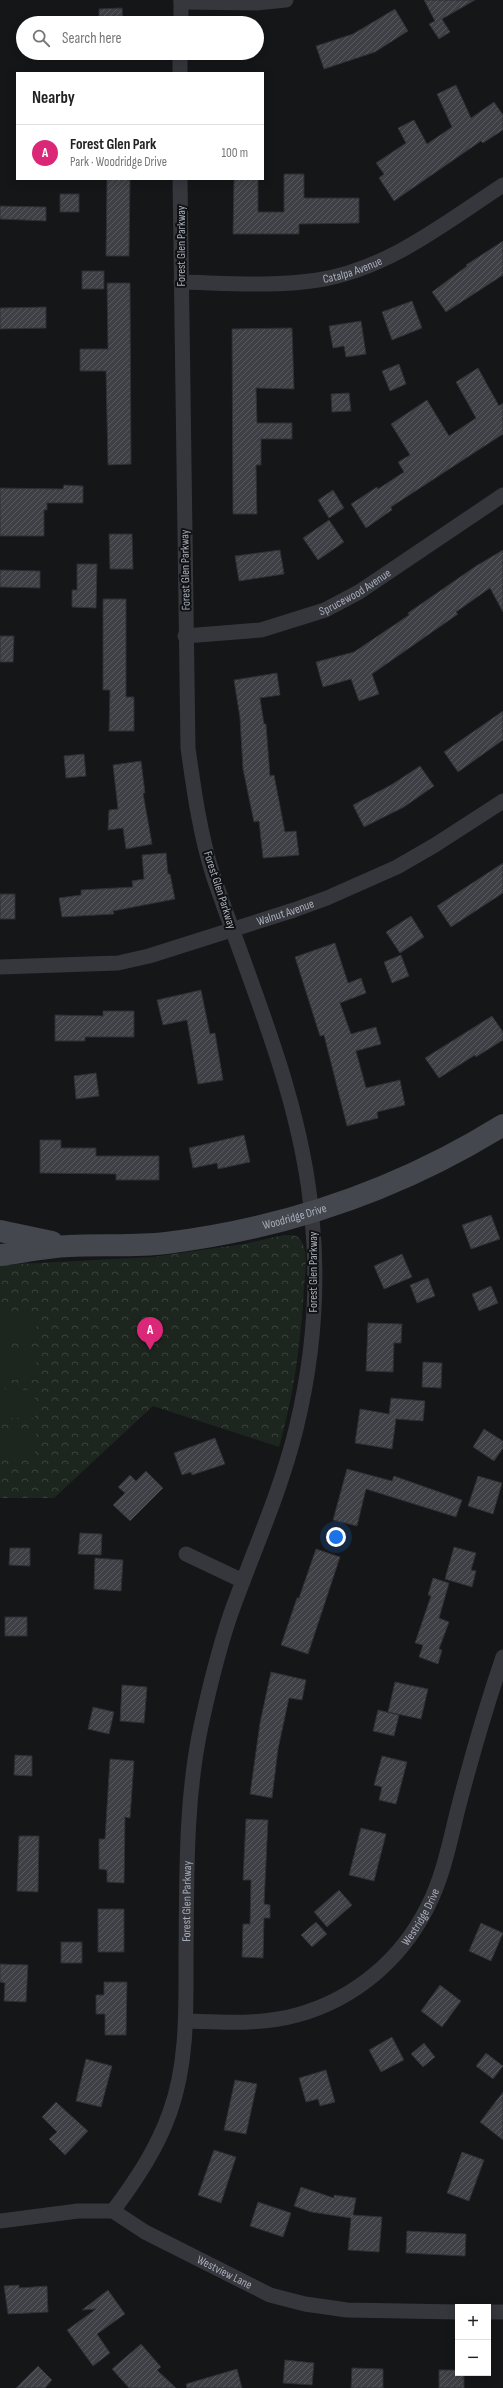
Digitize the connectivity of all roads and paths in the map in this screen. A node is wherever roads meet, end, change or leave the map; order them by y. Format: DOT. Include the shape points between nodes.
graph roads {
  1 [pos="286,0"];
  2 [pos="181,1"];
  3 [pos="181,16"];
  4 [pos="180,60"];
  5 [pos="180,72"];
  6 [pos="180,180"];
  7 [pos="503,185"];
  8 [pos="181,282"];
  9 [pos="503,495"];
  10 [pos="186,636"];
  11 [pos="503,800"];
  12 [pos="233,928"];
  13 [pos="0,967"];
  14 [pos="503,1125"];
  15 [pos="312,1212"];
  16 [pos="0,1231"];
  17 [pos="69,1246"];
  18 [pos="0,1255"];
  19 [pos="186,1554"];
  20 [pos="244,1581"];
  21 [pos="503,1657"];
  22 [pos="186,2021"];
  23 [pos="113,2211"];
  24 [pos="0,2221"];
  25 [pos="455,2312"];
  26 [pos="491,2312"];
  27 [pos="503,2312"];
  1 -- 2 [label="street" via="256,3"];
  2 -- 3 [label="street"];
  4 -- 5 [label="street"];
  6 -- 8 [label="street, Forest Glen Parkway"];
  7 -- 8 [label="street, Catalpa Avenue" via="391,257 350,272 318,280 287,283"];
  8 -- 10 [label="street, Forest Glen Parkway"];
  9 -- 10 [label="street, Sprucewood Avenue" via="359,592 325,610 261,630"];
  10 -- 12 [label="street, Forest Glen Parkway" via="188,748 196,798 212,872"];
  11 -- 12 [label="street, Walnut Avenue" via="435,845 365,882 294,910"];
  12 -- 13 [label="street, Walnut Avenue" via="149,956 118,963"];
  12 -- 15 [label="street, Forest Glen Parkway" via="291,1104"];
  14 -- 15 [label="street, Woodridge Drive" via="416,1173 376,1191"];
  15 -- 17 [label="street, Woodridge Drive" via="248,1229 167,1243"];
  15 -- 20 [label="street, Forest Glen Parkway" via="316,1266 315,1295 309,1366 303,1399 284,1471"];
  16 -- 17 [label="street, Woodridge Drive"];
  17 -- 18 [label="street, Woodridge Drive"];
  19 -- 20 [label="street"];
  20 -- 22 [label="street, Forest Glen Parkway" via="229,1619 213,1677 194,1770 187,1862"];
  21 -- 22 [label="street, Westridge Drive" via="475,1745 435,1889 420,1922 385,1967 332,2002 298,2015 244,2022"];
  22 -- 23 [label="street, Forest Glen Parkway" via="176,2092 170,2112 150,2155"];
  23 -- 24 [label="street" via="78,2211"];
  23 -- 25 [label="street, Westview Lane" via="145,2232 270,2295 347,2310"];
  26 -- 27 [label="street"];
}
